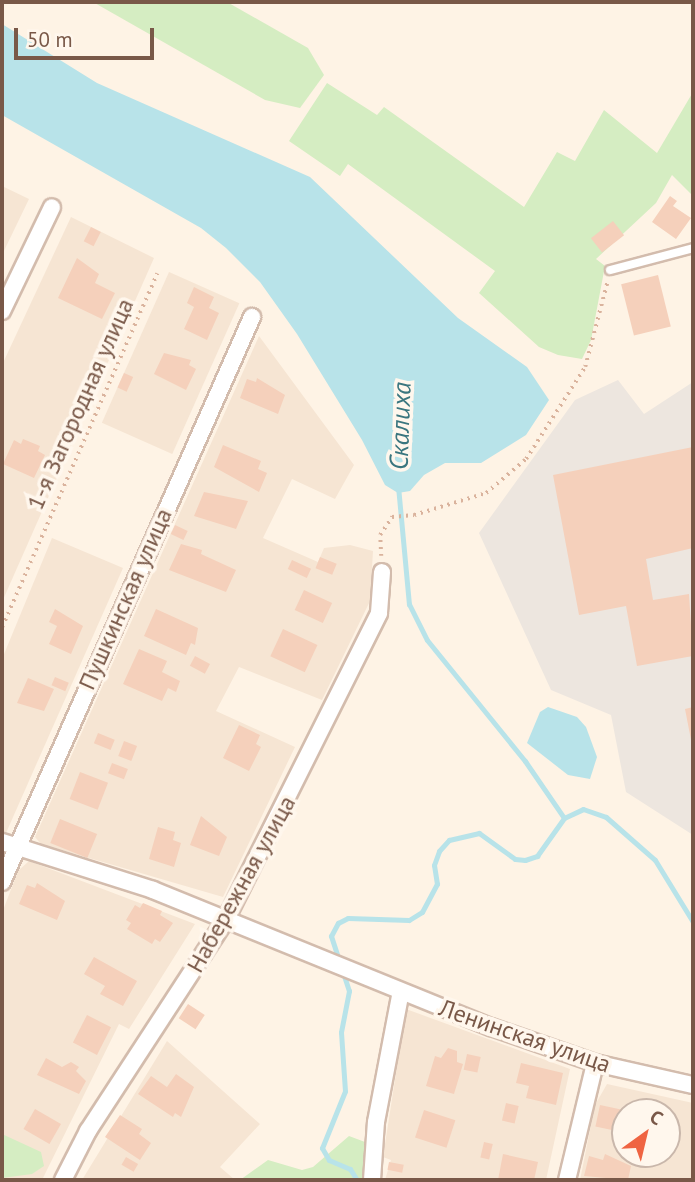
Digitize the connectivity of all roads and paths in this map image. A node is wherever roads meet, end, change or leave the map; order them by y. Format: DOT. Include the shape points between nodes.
graph roads {
  1 [pos="52,207"];
  2 [pos="693,248"];
  3 [pos="610,270"];
  4 [pos="157,274"];
  5 [pos="2,311"];
  6 [pos="252,317"];
  7 [pos="382,572"];
  8 [pos="2,627"];
  9 [pos="9,845"];
  10 [pos="2,882"];
  11 [pos="226,919"];
  12 [pos="401,991"];
  13 [pos="595,1063"];
  14 [pos="693,1085"];
  15 [pos="63,1180"];
  16 [pos="372,1180"];
  17 [pos="568,1180"];
  1 -- 5 [label="street"];
  2 -- 3 [label="lane"];
  3 -- 7 [label="path" via="585,367 526,459 486,493 414,515 392,517 380,535"];
  4 -- 8 [label="path, 1-я Загородная улица"];
  6 -- 9 [label="street, Пушкинская улица"];
  7 -- 11 [label="street, Набережная улица" via="379,613"];
  9 -- 10 [label="street, Пушкинская улица"];
  9 -- 11 [label="street, Ленинская улица" via="153,890"];
  11 -- 12 [label="street, Ленинская улица"];
  11 -- 15 [label="street, Набережная улица" via="88,1131"];
  12 -- 13 [label="street, Ленинская улица"];
  12 -- 16 [label="street" via="376,1122"];
  13 -- 14 [label="street, Ленинская улица"];
  13 -- 17 [label="street"];
}
